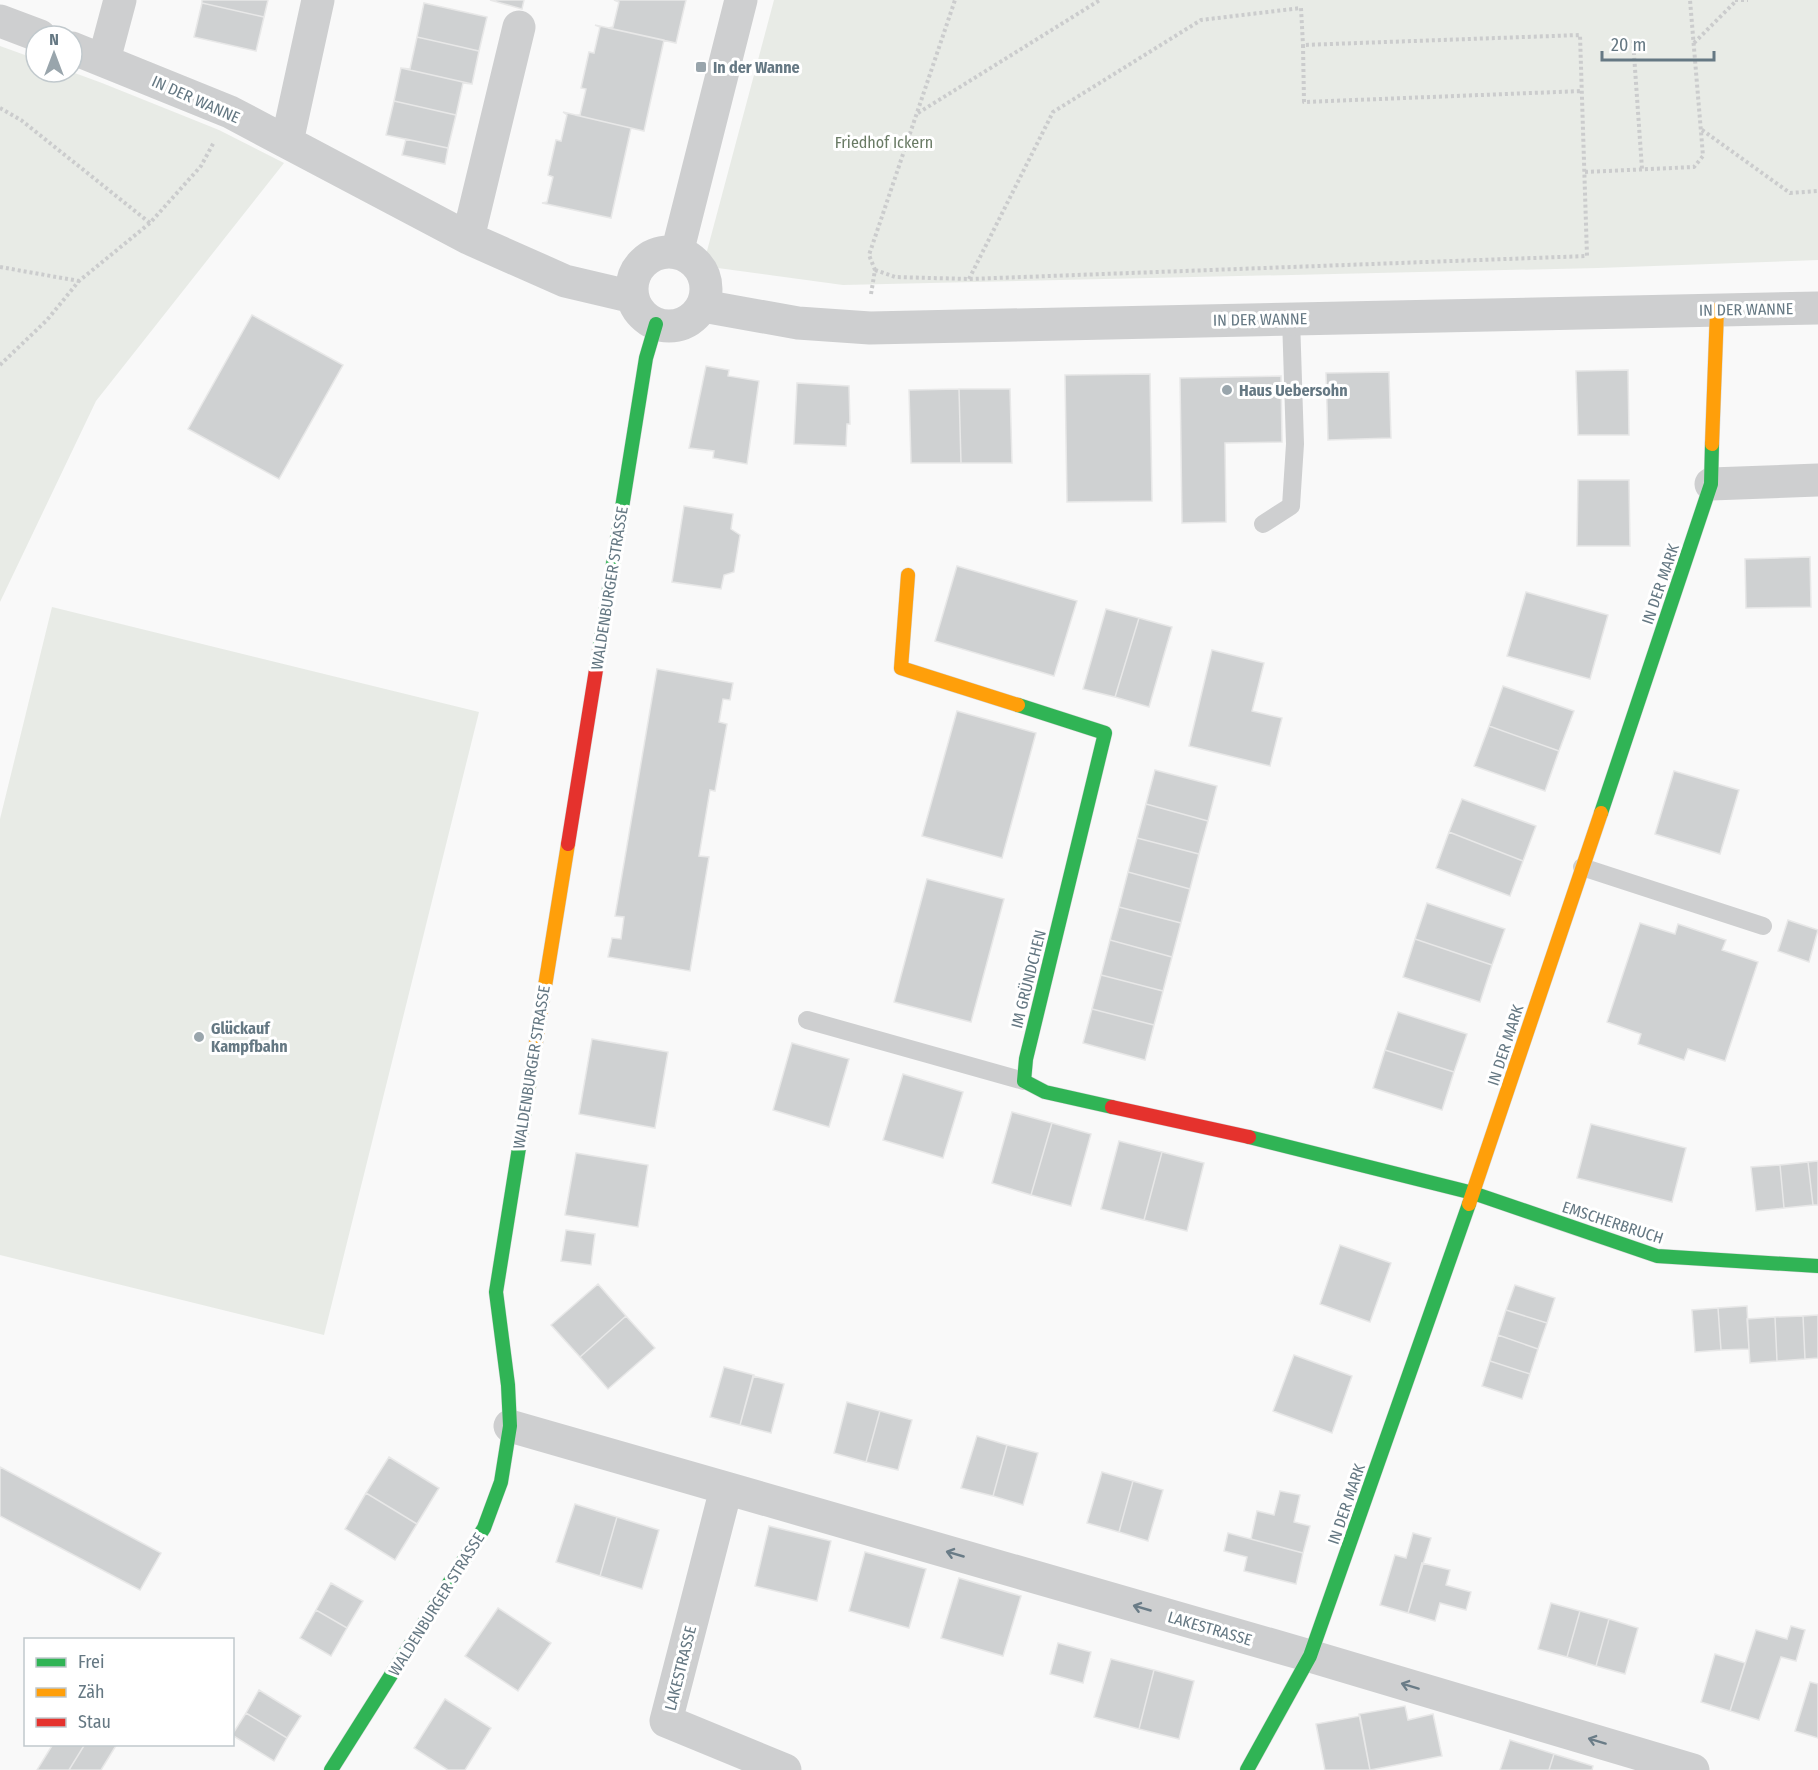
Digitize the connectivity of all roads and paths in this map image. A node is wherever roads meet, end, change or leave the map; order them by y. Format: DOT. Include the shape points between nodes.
graph roads {
  1 [pos="120,0"];
  2 [pos="318,0"];
  3 [pos="741,0"];
  4 [pos="955,0"];
  5 [pos="1100,0"];
  6 [pos="1301,0"];
  7 [pos="1690,0"];
  8 [pos="1748,0"];
  9 [pos="1735,1"];
  10 [pos="1301,9"];
  11 [pos="0,21"];
  12 [pos="519,27"];
  13 [pos="24,30"];
  14 [pos="1633,40"];
  15 [pos="1693,44"];
  16 [pos="1303,45"];
  17 [pos="84,52"];
  18 [pos="104,60"];
  19 [pos="1582,91"];
  20 [pos="0,108"];
  21 [pos="230,112"];
  22 [pos="918,113"];
  23 [pos="1701,130"];
  24 [pos="287,142"];
  25 [pos="1642,169"];
  26 [pos="1585,172"];
  27 [pos="1818,191"];
  28 [pos="150,223"];
  29 [pos="468,238"];
  30 [pos="677,253"];
  31 [pos="0,267"];
  32 [pos="875,270"];
  33 [pos="969,279"];
  34 [pos="79,281"];
  35 [pos="633,297"];
  36 [pos="703,306"];
  37 [pos="1818,308"];
  38 [pos="1717,310"];
  39 [pos="1291,318"];
  40 [pos="656,324"];
  41 [pos="870,328"];
  42 [pos="0,365"];
  43 [pos="1818,480"];
  44 [pos="1711,484"];
  45 [pos="1263,524"];
  46 [pos="908,575"];
  47 [pos="1582,867"];
  48 [pos="1763,926"];
  49 [pos="807,1020"];
  50 [pos="1024,1081"];
  51 [pos="1473,1193"];
  52 [pos="1818,1266"];
  53 [pos="510,1426"];
  54 [pos="726,1489"];
  55 [pos="1310,1656"];
  56 [pos="1639,1762"];
  57 [pos="332,1770"];
  58 [pos="785,1770"];
  59 [pos="1247,1770"];
  60 [pos="1694,1770"];
  1 -- 18 [label="street"];
  2 -- 24 [label="street"];
  3 -- 30 [label="street"];
  4 -- 22 [label="path"];
  5 -- 22 [label="path"];
  6 -- 10 [label="path"];
  7 -- 15 [label="path"];
  8 -- 9 [label="path"];
  9 -- 15 [label="path"];
  10 -- 16 [label="path"];
  10 -- 33 [label="path" via="1202,20 1053,112"];
  11 -- 13 [label="street"];
  12 -- 29 [label="street"];
  14 -- 25 [label="path"];
  15 -- 23 [label="path"];
  16 -- 19 [label="path" via="1580,35"];
  16 -- 19 [label="path" via="1304,102"];
  17 -- 18 [label="street, IN DER WANNE"];
  18 -- 21 [label="street, IN DER WANNE"];
  19 -- 26 [label="path"];
  20 -- 28 [label="path" via="21,120"];
  21 -- 24 [label="street, IN DER WANNE"];
  21 -- 28 [label="path" via="201,166"];
  22 -- 32 [label="path" via="869,255"];
  23 -- 25 [label="path" via="1703,156 1694,166"];
  23 -- 27 [label="path" via="1790,193"];
  24 -- 29 [label="street, IN DER WANNE"];
  25 -- 26 [label="path"];
  26 -- 33 [label="path" via="1587,256"];
  28 -- 34 [label="path"];
  29 -- 35 [label="street, IN DER WANNE" via="565,281"];
  30 -- 35 [label="street" via="666,252 647,260 634,276"];
  30 -- 36 [label="street" via="696,263 703,273"];
  31 -- 34 [label="path"];
  32 -- 33 [label="path" via="895,277"];
  32 -- 41 [label="path"];
  34 -- 42 [label="path" via="47,320"];
  35 -- 40 [label="street" via="641,313"];
  36 -- 40 [label="street" via="678,326"];
  36 -- 41 [label="street, IN DER WANNE" via="798,323"];
  37 -- 38 [label="street, IN DER WANNE"];
  38 -- 39 [label="street, IN DER WANNE"];
  38 -- 44 [label="street, IN DER MARK"];
  39 -- 41 [label="street, IN DER WANNE"];
  39 -- 45 [label="lane" via="1295,444 1291,506"];
  40 -- 53 [label="street, WALDENBURGER STRASSE" via="646,358 496,1292"];
  43 -- 44 [label="street"];
  44 -- 47 [label="street, IN DER MARK"];
  46 -- 50 [label="street, IM GRÜNDCHEN" via="902,668 1105,733 1026,1059"];
  47 -- 48 [label="lane"];
  47 -- 51 [label="street, IN DER MARK"];
  49 -- 50 [label="lane"];
  50 -- 51 [label="street" via="1046,1092"];
  51 -- 52 [label="street, EMSCHERBRUCH" via="1657,1256"];
  51 -- 55 [label="street, IN DER MARK"];
  53 -- 54 [label="street, LAKESTRASSE"];
  53 -- 57 [label="street, WALDENBURGER STRASSE" via="501,1482 484,1528"];
  55 -- 54 [label="street, LAKESTRASSE, one-way"];
  54 -- 58 [label="street, LAKESTRASSE" via="666,1721"];
  56 -- 55 [label="street, LAKESTRASSE, one-way"];
  55 -- 59 [label="street, IN DER MARK"];
  56 -- 60 [label="street, LAKESTRASSE"];
}
